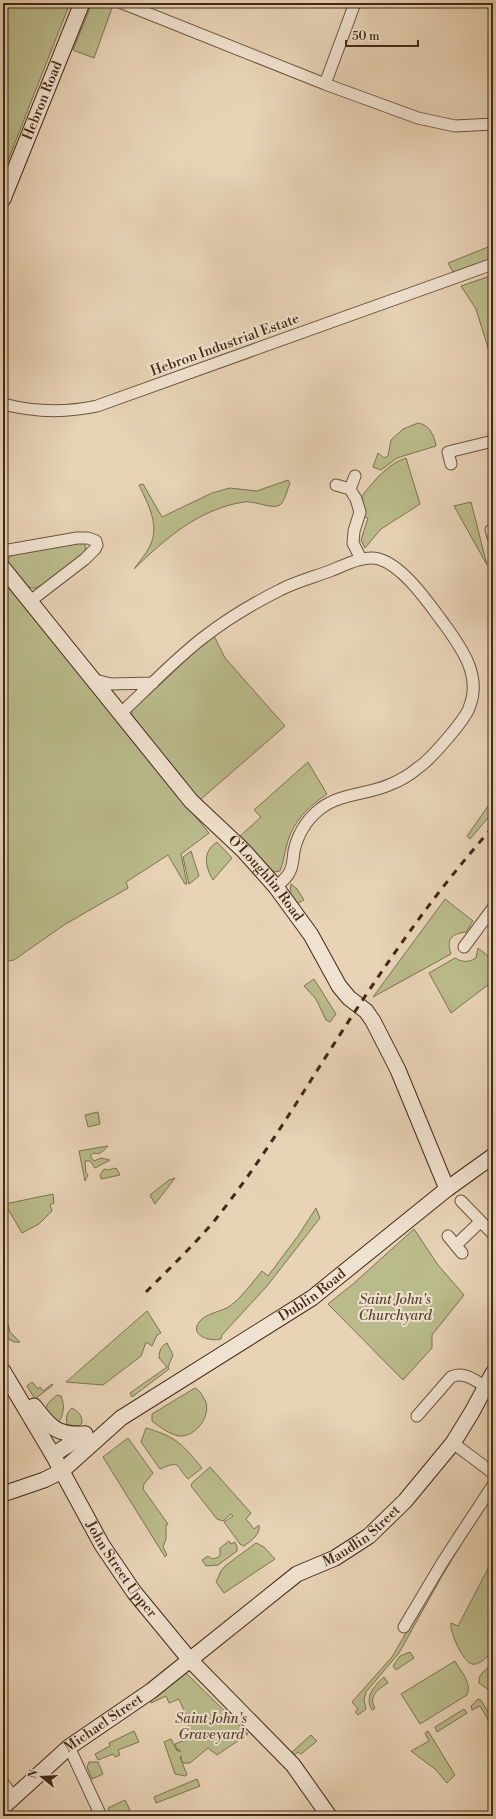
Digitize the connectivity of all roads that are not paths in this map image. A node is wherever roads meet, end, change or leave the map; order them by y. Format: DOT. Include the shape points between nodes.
graph roads {
  1 [pos="82,3"];
  2 [pos="122,3"];
  3 [pos="355,3"];
  4 [pos="325,84"];
  5 [pos="493,124"];
  6 [pos="3,199"];
  7 [pos="493,264"];
  8 [pos="3,404"];
  9 [pos="493,441"];
  10 [pos="451,464"];
  11 [pos="355,476"];
  12 [pos="336,485"];
  13 [pos="350,489"];
  14 [pos="3,551"];
  15 [pos="361,559"];
  16 [pos="3,568"];
  17 [pos="29,602"];
  18 [pos="95,682"];
  19 [pos="153,683"];
  20 [pos="121,713"];
  21 [pos="276,887"];
  22 [pos="493,908"];
  23 [pos="464,946"];
  24 [pos="493,1156"];
  25 [pos="447,1189"];
  26 [pos="461,1201"];
  27 [pos="480,1222"];
  28 [pos="493,1234"];
  29 [pos="448,1236"];
  30 [pos="3,1371"];
  31 [pos="493,1373"];
  32 [pos="13,1386"];
  33 [pos="485,1386"];
  34 [pos="417,1416"];
  35 [pos="121,1418"];
  36 [pos="85,1434"];
  37 [pos="453,1443"];
  38 [pos="53,1455"];
  39 [pos="62,1471"];
  40 [pos="493,1473"];
  41 [pos="493,1484"];
  42 [pos="3,1494"];
  43 [pos="404,1627"];
  44 [pos="190,1660"];
  45 [pos="69,1747"];
  46 [pos="3,1783"];
  47 [pos="9,1802"];
  48 [pos="101,1816"];
  49 [pos="329,1816"];
  1 -- 6 [label="street, Hebron Road"];
  2 -- 4 [label="street"];
  3 -- 4 [label="street"];
  4 -- 5 [label="street" via="418,118 455,126"];
  7 -- 8 [label="street, Hebron Industrial Estate" via="97,406 58,412"];
  9 -- 10 [label="street" via="448,452"];
  11 -- 13 [label="street"];
  12 -- 13 [label="street"];
  13 -- 15 [label="street" via="360,512 353,543"];
  14 -- 17 [label="street" via="77,538 96,541 95,549 85,560"];
  15 -- 19 [label="street" via="281,589 221,624"];
  15 -- 21 [label="street" via="378,559 388,563 425,597 464,651 473,675 473,695 469,710 420,767 389,785 334,800 310,818 301,828 290,873"];
  16 -- 17 [label="street, O'Loughlin Road"];
  17 -- 18 [label="street, O'Loughlin Road"];
  18 -- 19 [label="street" via="130,685"];
  18 -- 20 [label="street, O'Loughlin Road"];
  19 -- 20 [label="street"];
  20 -- 21 [label="street, O'Loughlin Road" via="191,801 243,850"];
  21 -- 25 [label="street, O'Loughlin Road" via="311,935 339,986 373,1021 398,1070"];
  22 -- 23 [label="street"];
  24 -- 25 [label="street, Dublin Road"];
  25 -- 35 [label="street, Dublin Road" via="312,1298"];
  26 -- 27 [label="street"];
  27 -- 28 [label="street"];
  27 -- 29 [label="street" via="459,1249"];
  30 -- 32 [label="street"];
  31 -- 33 [label="street, Maudlin Street"];
  32 -- 36 [label="street" via="33,1405 51,1428 71,1435"];
  32 -- 38 [label="street, John Street Upper"];
  33 -- 34 [label="street" via="457,1374 451,1377"];
  33 -- 37 [label="street, Maudlin Street"];
  35 -- 36 [label="street, Dublin Road"];
  35 -- 39 [label="street, Dublin Road"];
  36 -- 38 [label="street, Dublin Road"];
  37 -- 40 [label="street"];
  37 -- 44 [label="street, Maudlin Street" via="405,1501 369,1536 335,1558 297,1574"];
  38 -- 39 [label="street, John Street Upper"];
  39 -- 42 [label="street, Dublin Road"];
  39 -- 44 [label="street, John Street Upper" via="102,1545 134,1592"];
  41 -- 43 [label="street"];
  44 -- 45 [label="street, Michael Street" via="151,1691"];
  44 -- 49 [label="street, John Street Upper" via="293,1765"];
  45 -- 47 [label="street, Michael Street"];
  45 -- 48 [label="street"];
  46 -- 47 [label="street"];
}
